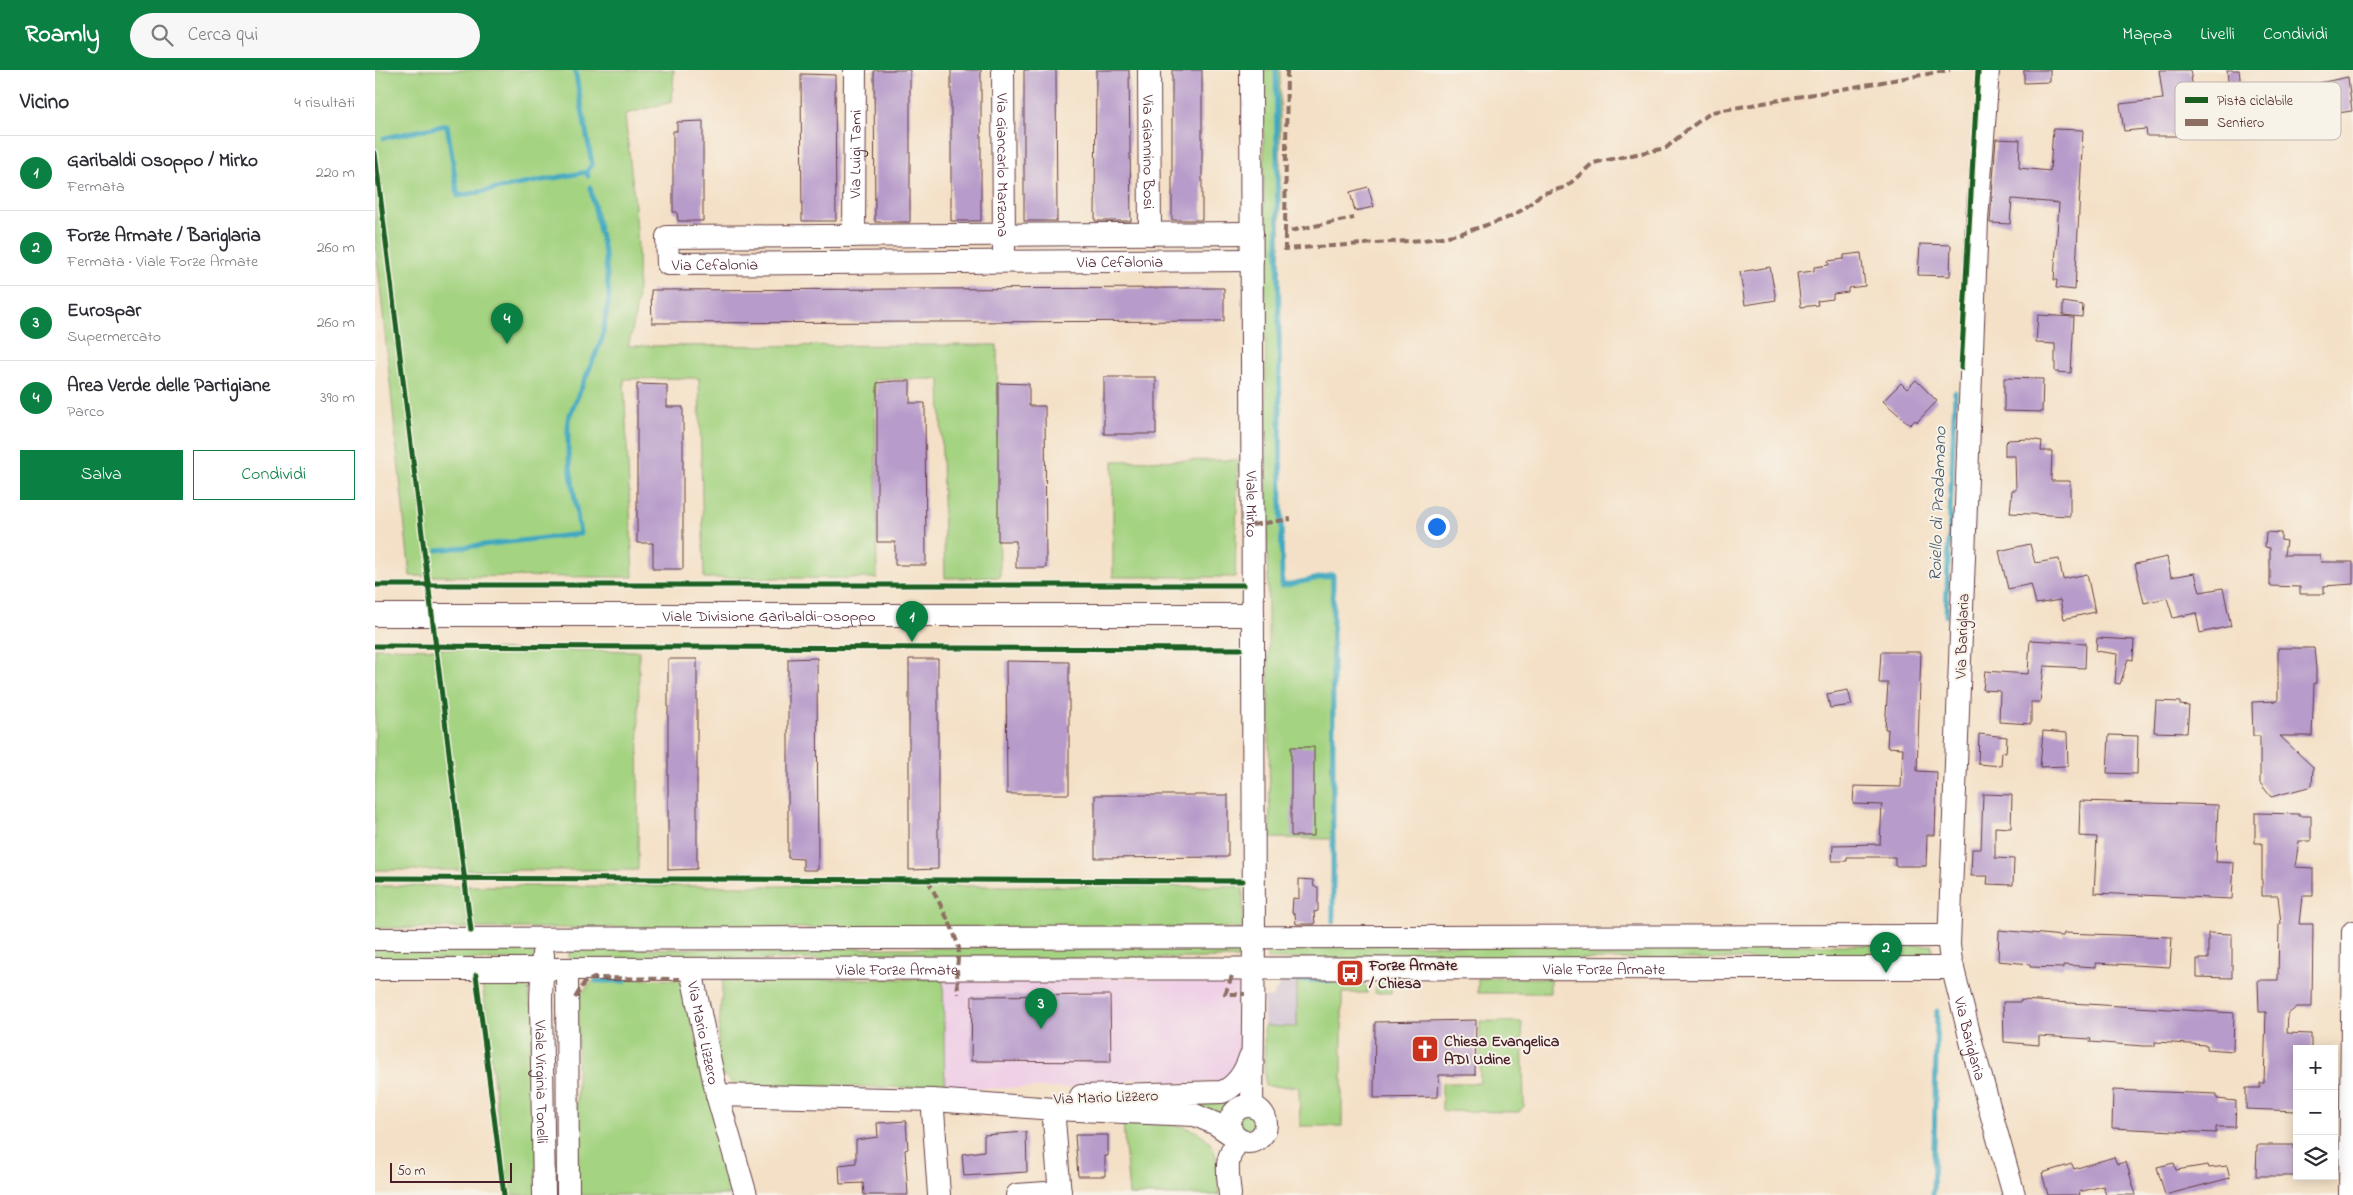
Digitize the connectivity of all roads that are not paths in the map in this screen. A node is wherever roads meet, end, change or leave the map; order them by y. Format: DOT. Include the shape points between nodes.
graph roads {
  1 [pos="855,70"];
  2 [pos="1003,70"];
  3 [pos="1149,70"];
  4 [pos="1251,70"];
  5 [pos="1988,70"];
  6 [pos="1251,233"];
  7 [pos="1150,234"];
  8 [pos="1004,235"];
  9 [pos="854,236"];
  10 [pos="1252,260"];
  11 [pos="1004,261"];
  12 [pos="375,615"];
  13 [pos="1253,615"];
  14 [pos="2353,932"];
  15 [pos="1949,936"];
  16 [pos="1254,938"];
  17 [pos="375,939"];
  18 [pos="623,939"];
  19 [pos="1253,968"];
  20 [pos="1953,968"];
  21 [pos="375,969"];
  22 [pos="541,969"];
  23 [pos="567,969"];
  24 [pos="691,970"];
  25 [pos="1253,1048"];
  26 [pos="717,1095"];
  27 [pos="933,1105"];
  28 [pos="1054,1120"];
  29 [pos="1237,1138"];
  30 [pos="1060,1194"];
  31 [pos="545,1195"];
  32 [pos="568,1195"];
  33 [pos="746,1195"];
  34 [pos="939,1195"];
  35 [pos="1017,1195"];
  36 [pos="1230,1195"];
  37 [pos="2013,1195"];
  38 [pos="2350,1195"];
  1 -- 9 [label="street, Via Luigi Tami"];
  2 -- 8 [label="street, Via Giancarlo Marzona"];
  3 -- 7 [label="street, Via Giannino Bosi"];
  4 -- 6 [label="street, Viale Mirko"];
  5 -- 15 [label="street, Via Bariglaria" via="1977,220"];
  6 -- 7 [label="street, Via Cefalonia"];
  6 -- 10 [label="street, Viale Mirko"];
  7 -- 8 [label="street, Via Cefalonia"];
  8 -- 9 [label="street, Via Cefalonia"];
  8 -- 11 [label="street, Via Giancarlo Marzona"];
  9 -- 11 [label="street, Via Cefalonia" via="667,237 667,264"];
  10 -- 11 [label="street, Via Cefalonia"];
  10 -- 13 [label="street, Viale Mirko"];
  12 -- 13 [label="street, Viale Divisione Garibaldi-Osoppo"];
  13 -- 16 [label="street, Viale Mirko"];
  14 -- 38 [label="street"];
  15 -- 16 [label="street, Viale Forze Armate"];
  15 -- 20 [label="street, Via Bariglaria"];
  16 -- 18 [label="street, Viale Forze Armate"];
  16 -- 19 [label="street"];
  17 -- 18 [label="street, Viale Forze Armate"];
  18 -- 22 [label="street, Viale Forze Armate" via="605,945 551,947 542,955"];
  19 -- 20 [label="street, Viale Forze Armate"];
  19 -- 24 [label="street, Viale Forze Armate"];
  19 -- 25 [label="street, Via Mario Lizzero"];
  20 -- 37 [label="street, Via Bariglaria"];
  21 -- 22 [label="street, Viale Forze Armate"];
  22 -- 23 [label="street, Viale Forze Armate"];
  22 -- 31 [label="street, Viale Virginia Tonelli"];
  23 -- 24 [label="street, Viale Forze Armate"];
  23 -- 32 [label="street, Viale Virginia Tonelli"];
  24 -- 26 [label="street, Via Mario Lizzero"];
  25 -- 27 [label="street, Via Mario Lizzero" via="1243,1073 1222,1092"];
  25 -- 29 [label="street, Via Mario Lizzero" via="1252,1106 1264,1115 1265,1131 1257,1140 1245,1142"];
  26 -- 27 [label="street, Via Mario Lizzero"];
  26 -- 33 [label="street, Via Mario Lizzero"];
  27 -- 29 [label="street, Via Mario Lizzero" via="1195,1115"];
  27 -- 34 [label="street"];
  28 -- 30 [label="street"];
  29 -- 36 [label="street" via="1228,1159"];
  30 -- 35 [label="street"];
}
